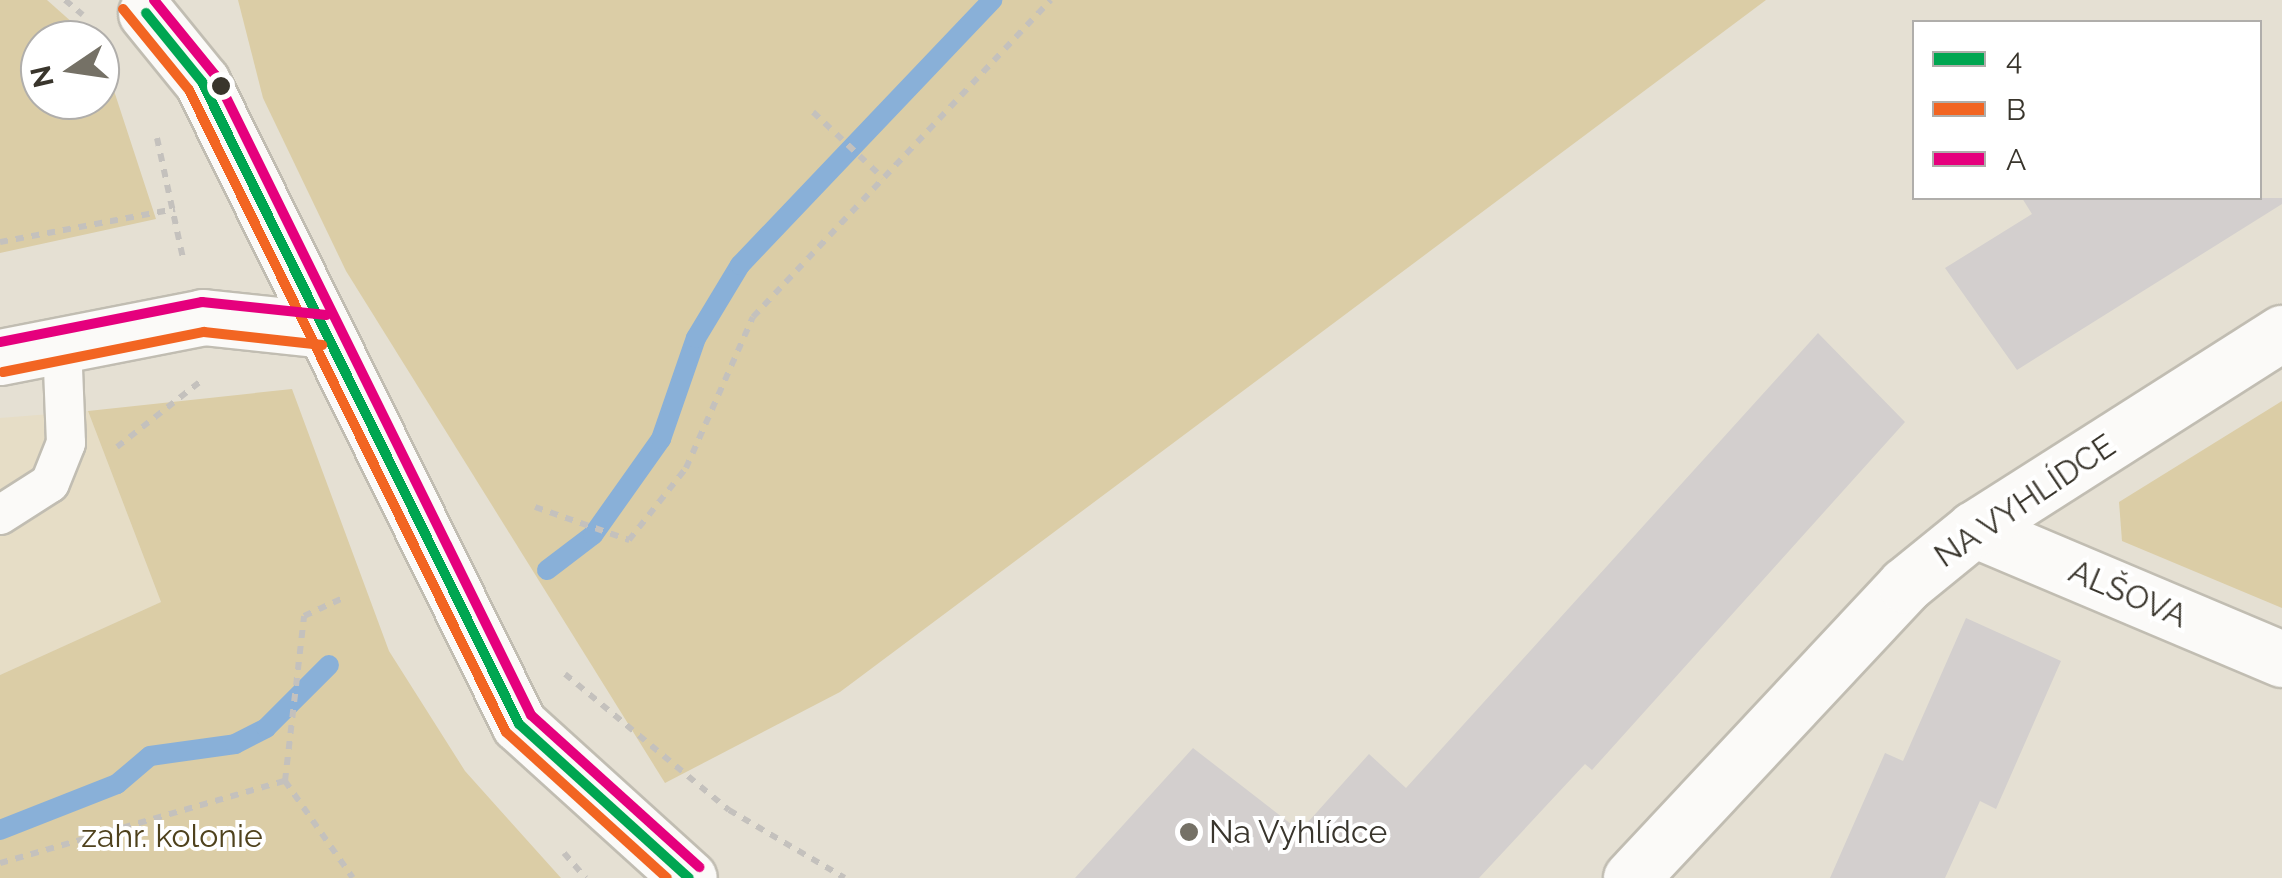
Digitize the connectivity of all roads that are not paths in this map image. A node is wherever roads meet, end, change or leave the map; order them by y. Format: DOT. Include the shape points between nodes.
graph roads {
  1 [pos="130,8"];
  2 [pos="324,330"];
  3 [pos="2282,333"];
  4 [pos="62,345"];
  5 [pos="0,358"];
  6 [pos="0,515"];
  7 [pos="1974,528"];
  8 [pos="2282,660"];
  9 [pos="689,878"];
  10 [pos="1631,878"];
  1 -- 2 [label="street" via="202,82"];
  2 -- 4 [label="street" via="203,317"];
  2 -- 9 [label="street" via="518,724"];
  3 -- 7 [label="street, NA VYHLÍDCE"];
  4 -- 5 [label="street"];
  4 -- 6 [label="lane" via="62,451 50,483"];
  7 -- 8 [label="street, ALŠOVA"];
  7 -- 10 [label="street, NA VYHLÍDCE" via="1905,585"];
}
